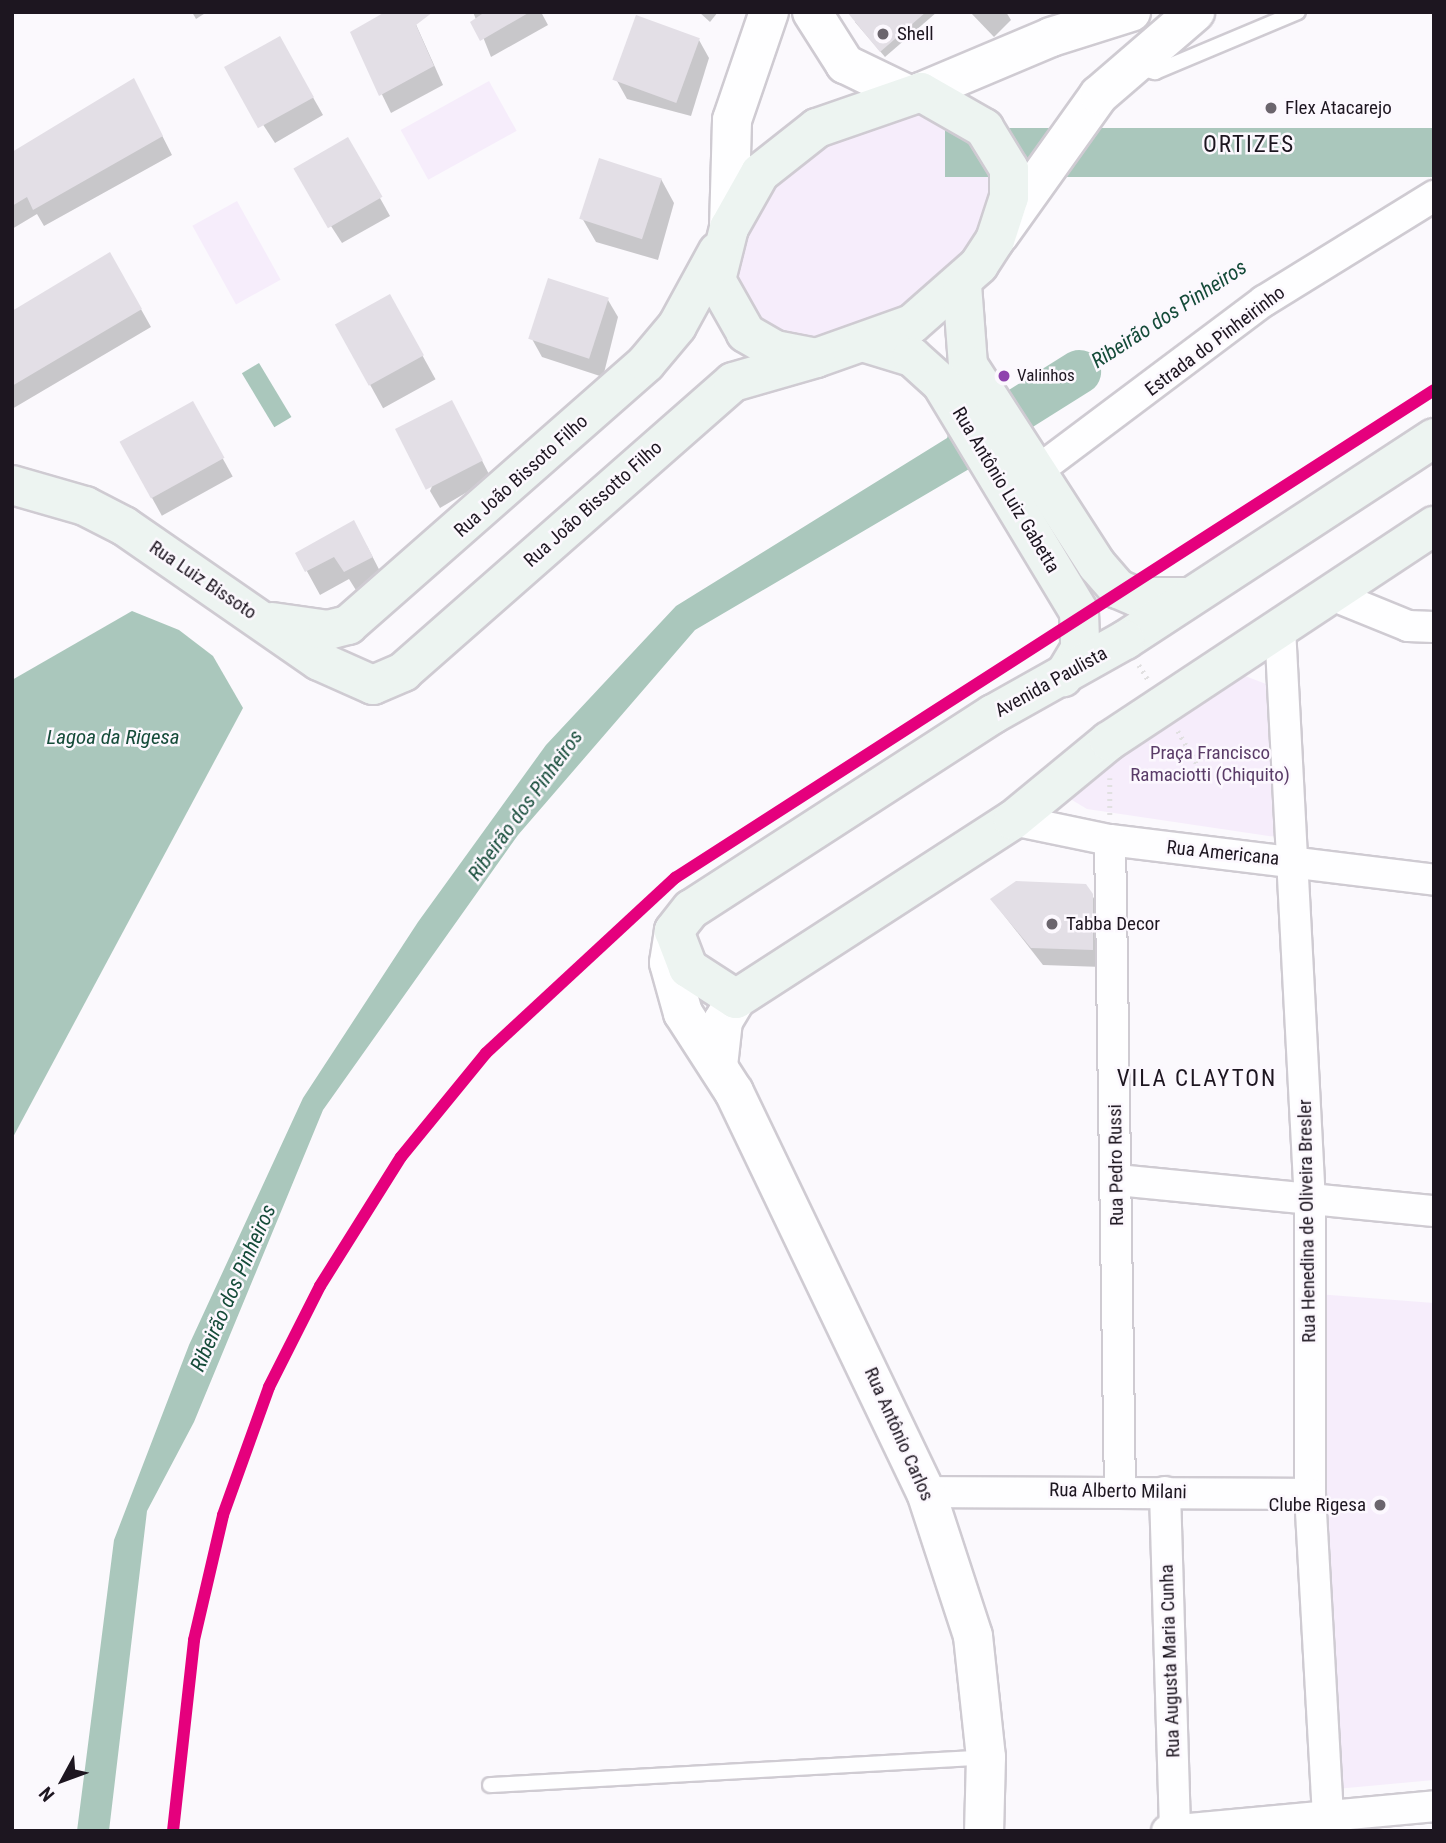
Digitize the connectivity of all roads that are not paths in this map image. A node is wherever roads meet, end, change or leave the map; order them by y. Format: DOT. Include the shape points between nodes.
graph roads {
  1 [pos="769,12"];
  2 [pos="812,12"];
  3 [pos="1131,12"];
  4 [pos="1195,12"];
  5 [pos="1298,12"];
  6 [pos="1130,66"];
  7 [pos="914,93"];
  8 [pos="1434,196"];
  9 [pos="727,234"];
  10 [pos="995,240"];
  11 [pos="962,285"];
  12 [pos="866,343"];
  13 [pos="816,358"];
  14 [pos="954,374"];
  15 [pos="1432,440"];
  16 [pos="1023,473"];
  17 [pos="12,485"];
  18 [pos="1434,526"];
  19 [pos="1332,595"];
  20 [pos="1185,597"];
  21 [pos="263,620"];
  22 [pos="348,625"];
  23 [pos="1434,627"];
  24 [pos="1280,628"];
  25 [pos="1063,677"];
  26 [pos="388,682"];
  27 [pos="1013,820"];
  28 [pos="1110,840"];
  29 [pos="1293,861"];
  30 [pos="1434,880"];
  31 [pos="674,931"];
  32 [pos="736,999"];
  33 [pos="718,1066"];
  34 [pos="1117,1180"];
  35 [pos="1310,1202"];
  36 [pos="1434,1210"];
  37 [pos="1120,1489"];
  38 [pos="926,1492"];
  39 [pos="1165,1492"];
  40 [pos="1310,1494"];
  41 [pos="986,1757"];
  42 [pos="490,1785"];
  43 [pos="1434,1805"];
  44 [pos="1328,1815"];
  45 [pos="1175,1830"];
  46 [pos="984,1831"];
  47 [pos="1167,1831"];
  1 -- 9 [label="main road, Rua João Bissoto Filho" via="732,120"];
  2 -- 7 [label="main road, Rua João Bissoto Filho" via="845,64"];
  3 -- 7 [label="main road" via="1051,37"];
  4 -- 6 [label="main road"];
  5 -- 6 [label="lane" via="1155,72"];
  6 -- 10 [label="main road" via="1099,95"];
  7 -- 9 [label="main road, Rua João Bissoto Filho" via="817,128 781,154 761,173"];
  7 -- 10 [label="main road, Rua João Bissoto Filho" via="984,128 1005,158 1009,197"];
  8 -- 16 [label="street, Estrada do Pinheirinho" via="1264,301"];
  9 -- 13 [label="main road, Rua João Bissoto Filho" via="716,280 730,313 746,333 775,350"];
  9 -- 22 [label="main road, Rua João Bissoto Filho" via="677,326 646,363"];
  10 -- 11 [label="main road, Rua João Bissoto Filho"];
  11 -- 12 [label="main road, Rua João Bissoto Filho" via="912,324"];
  11 -- 14 [label="main road, Rua Antônio Luiz Gabetta"];
  12 -- 13 [label="main road, Rua João Bissoto Filho"];
  12 -- 14 [label="main road, Rua Antônio Luiz Gabetta"];
  13 -- 26 [label="main road, Rua João Bissotto Filho" via="733,382"];
  14 -- 16 [label="main road, Rua Antônio Luiz Gabetta"];
  15 -- 20 [label="main road, Avenida Paulista"];
  16 -- 20 [label="main road, Rua Antônio Luiz Gabetta" via="1118,589 1138,597"];
  16 -- 25 [label="main road, Rua Antônio Luiz Gabetta" via="1079,612 1083,637"];
  17 -- 21 [label="main road, Rua Luiz Bissoto" via="85,506 124,526"];
  18 -- 19 [label="main road"];
  19 -- 23 [label="street" via="1408,626"];
  19 -- 24 [label="main road"];
  20 -- 25 [label="main road, Avenida Paulista"];
  21 -- 22 [label="main road" via="307,629"];
  21 -- 26 [label="main road, Rua Luiz Bissoto" via="337,671 364,684"];
  22 -- 26 [label="main road" via="352,650"];
  24 -- 27 [label="main road" via="1109,741"];
  24 -- 29 [label="street, Rua Henedina de Oliveira Bresler"];
  25 -- 31 [label="main road, Avenida Paulista" via="993,715 691,909"];
  27 -- 28 [label="street, Rua Americana"];
  27 -- 32 [label="main road"];
  28 -- 29 [label="street, Rua Americana"];
  28 -- 34 [label="street, Rua Pedro Russi"];
  29 -- 30 [label="street, Rua Americana"];
  29 -- 35 [label="street, Rua Henedina de Oliveira Bresler"];
  31 -- 32 [label="main road" via="688,968"];
  31 -- 33 [label="main road, Rua Antônio Carlos" via="673,988"];
  32 -- 33 [label="main road" via="723,1021"];
  33 -- 38 [label="main road, Rua Antônio Carlos" via="810,1242"];
  34 -- 35 [label="street"];
  34 -- 37 [label="street, Rua Pedro Russi"];
  35 -- 36 [label="street"];
  35 -- 40 [label="street, Rua Henedina de Oliveira Bresler"];
  37 -- 38 [label="street, Rua Alberto Milani"];
  37 -- 39 [label="street, Rua Alberto Milani"];
  38 -- 41 [label="main road, Rua Antônio Carlos" via="973,1636"];
  39 -- 40 [label="street, Rua Alberto Milani"];
  39 -- 45 [label="street, Rua Augusta Maria Cunha"];
  40 -- 44 [label="street, Rua Henedina de Oliveira Bresler"];
  41 -- 42 [label="lane"];
  41 -- 46 [label="main road, Rua Antônio Carlos"];
  43 -- 44 [label="street"];
  44 -- 45 [label="street"];
  45 -- 47 [label="street"];
}
